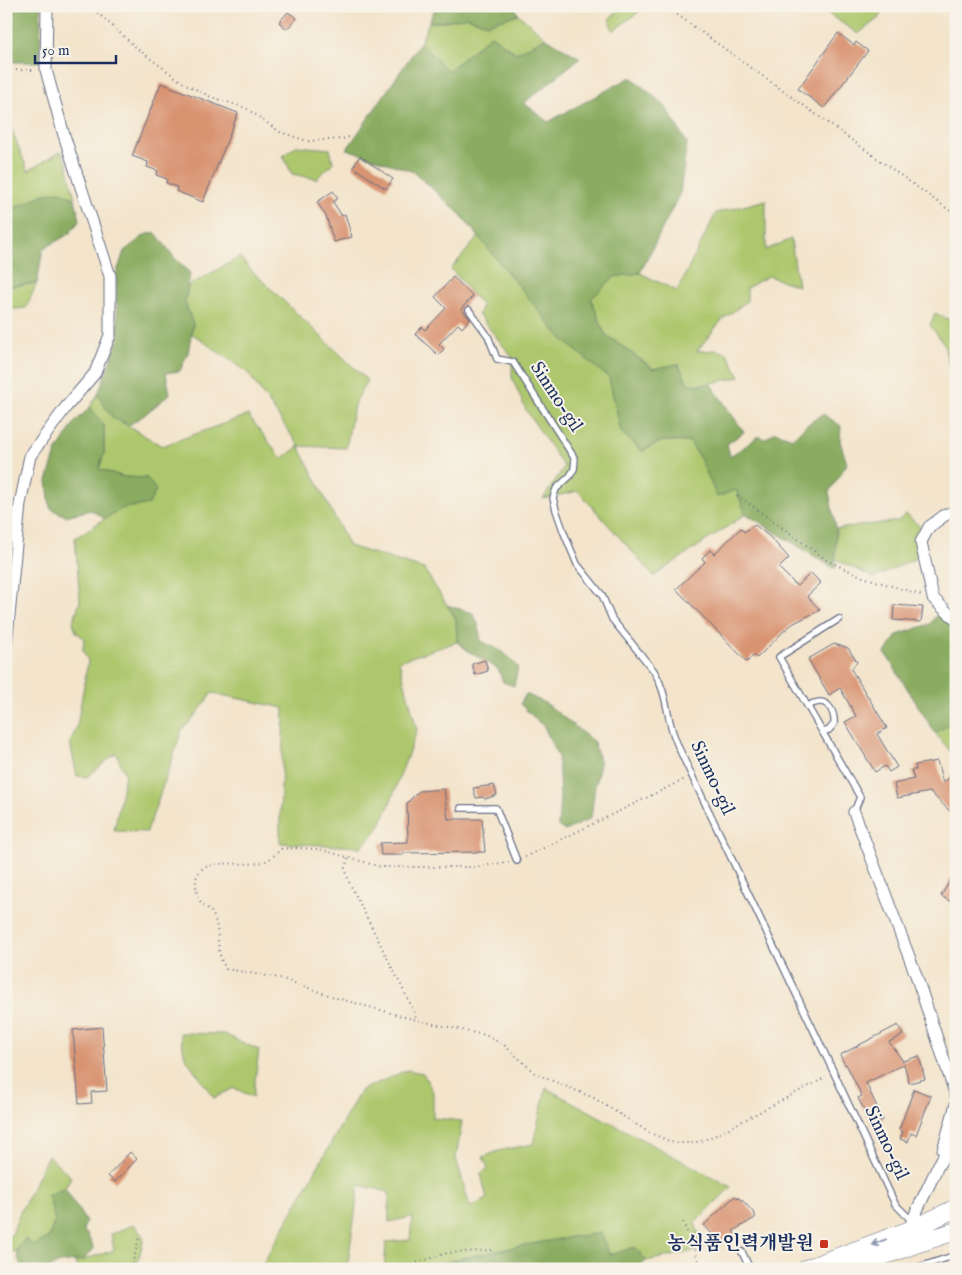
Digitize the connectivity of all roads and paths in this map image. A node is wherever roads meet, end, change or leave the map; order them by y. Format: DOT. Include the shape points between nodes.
graph roads {
  1 [pos="47,6"];
  2 [pos="90,6"];
  3 [pos="665,6"];
  4 [pos="6,70"];
  5 [pos="46,70"];
  6 [pos="349,137"];
  7 [pos="956,215"];
  8 [pos="469,310"];
  9 [pos="738,495"];
  10 [pos="956,511"];
  11 [pos="933,598"];
  12 [pos="839,619"];
  13 [pos="956,619"];
  14 [pos="6,646"];
  15 [pos="808,707"];
  16 [pos="822,732"];
  17 [pos="692,776"];
  18 [pos="461,808"];
  19 [pos="854,812"];
  20 [pos="348,858"];
  21 [pos="518,861"];
  22 [pos="416,1020"];
  23 [pos="834,1072"];
  24 [pos="956,1096"];
  25 [pos="956,1104"];
  26 [pos="956,1135"];
  27 [pos="938,1166"];
  28 [pos="956,1208"];
  29 [pos="683,1222"];
  30 [pos="913,1231"];
  31 [pos="956,1231"];
  32 [pos="139,1238"];
  33 [pos="493,1250"];
  34 [pos="742,1252"];
  35 [pos="956,1255"];
  36 [pos="131,1269"];
  37 [pos="398,1269"];
  38 [pos="702,1269"];
  39 [pos="750,1269"];
  40 [pos="806,1269"];
  41 [pos="847,1269"];
  42 [pos="913,1269"];
  1 -- 5 [label="street"];
  2 -- 6 [label="path" via="182,82 246,108 280,132 307,141"];
  3 -- 7 [label="path"];
  4 -- 5 [label="path"];
  5 -- 14 [label="street" via="110,276 110,335 95,373 30,456 20,504"];
  8 -- 17 [label="lane, Sinmo-gil" via="488,336 497,359 513,362 575,459 574,469 556,489 553,498 558,518 577,564 602,595 612,619 660,681 673,735"];
  9 -- 11 [label="path" via="828,562 863,577"];
  10 -- 11 [label="street" via="929,527 921,542"];
  11 -- 13 [label="street"];
  12 -- 15 [label="lane" via="779,657"];
  15 -- 16 [label="lane"];
  15 -- 16 [label="lane" via="822,702 832,712 834,724"];
  16 -- 19 [label="lane" via="860,797"];
  17 -- 21 [label="path"];
  17 -- 23 [label="lane, Sinmo-gil"];
  18 -- 21 [label="lane" via="496,808"];
  19 -- 24 [label="street" via="916,975"];
  20 -- 21 [label="path" via="381,867 476,866"];
  20 -- 22 [label="path" via="345,868 348,882 414,1010"];
  20 -- 22 [label="path" via="319,849 288,848 261,862 207,865 198,871 196,892 199,901 214,915 220,956 226,969 280,978"];
  22 -- 23 [label="path" via="485,1035 504,1045 536,1074 594,1098 650,1133 674,1143 691,1143 716,1135"];
  23 -- 30 [label="lane, Sinmo-gil" via="895,1204"];
  25 -- 27 [label="street"];
  26 -- 27 [label="street, Sinmo-gil"];
  27 -- 30 [label="street, Sinmo-gil"];
  28 -- 30 [label="main road"];
  29 -- 38 [label="path"];
  30 -- 31 [label="main road"];
  30 -- 40 [label="main road, one-way"];
  30 -- 41 [label="main road"];
  32 -- 36 [label="path"];
  33 -- 37 [label="path" via="446,1253"];
  34 -- 39 [label="lane"];
  35 -- 42 [label="lane"];
}
